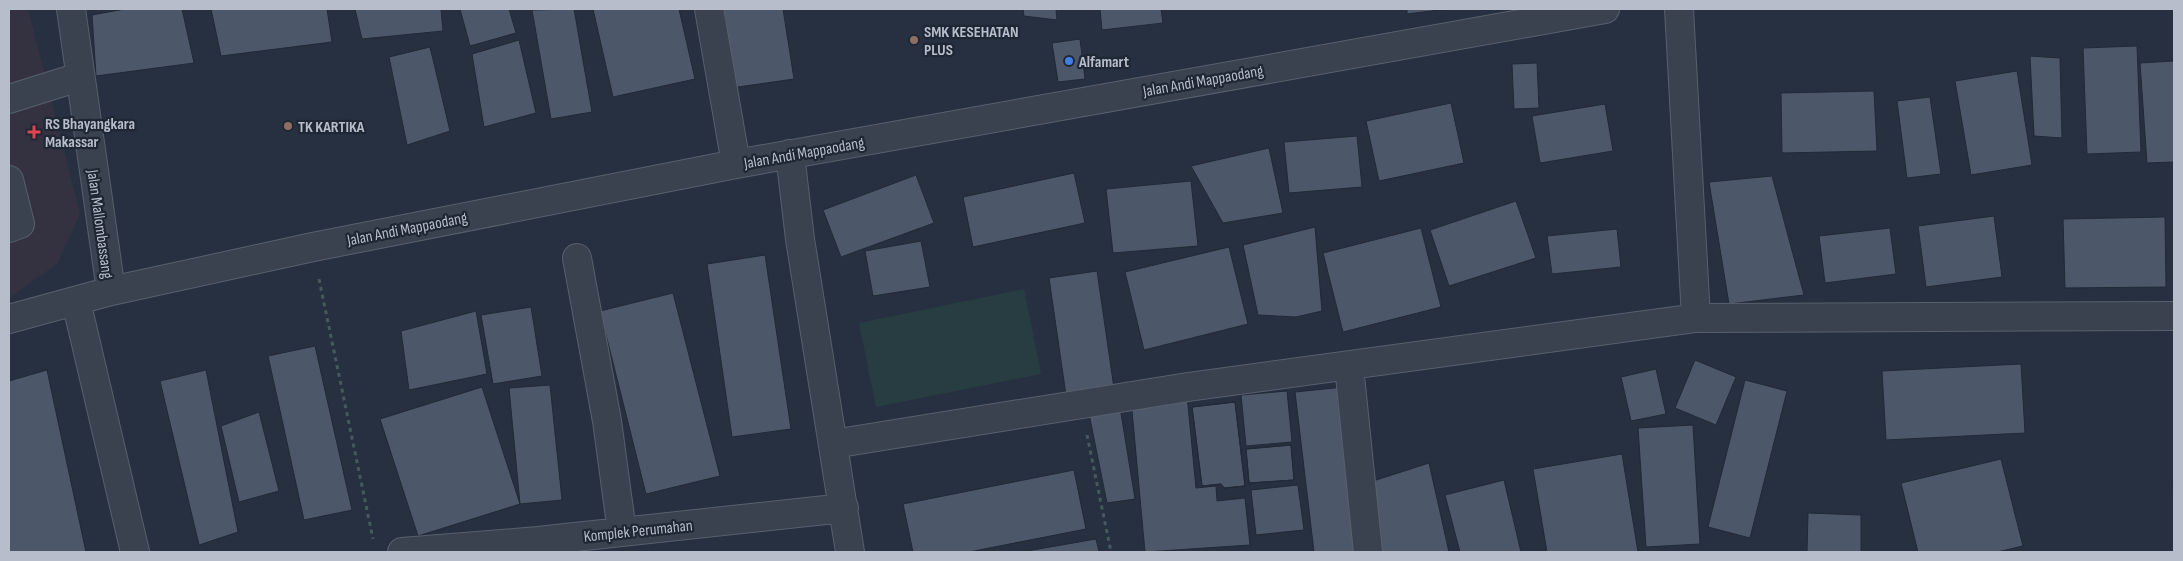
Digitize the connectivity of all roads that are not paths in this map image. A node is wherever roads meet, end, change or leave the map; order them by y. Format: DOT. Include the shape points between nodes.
graph roads {
  1 [pos="71,9"];
  2 [pos="709,9"];
  3 [pos="1605,9"];
  4 [pos="1679,9"];
  5 [pos="79,77"];
  6 [pos="9,99"];
  7 [pos="790,154"];
  8 [pos="736,164"];
  9 [pos="9,180"];
  10 [pos="9,228"];
  11 [pos="577,258"];
  12 [pos="111,290"];
  13 [pos="76,301"];
  14 [pos="2174,316"];
  15 [pos="1696,318"];
  16 [pos="9,320"];
  17 [pos="1349,366"];
  18 [pos="833,444"];
  19 [pos="844,508"];
  20 [pos="622,532"];
  21 [pos="538,547"];
  22 [pos="135,552"];
  23 [pos="402,552"];
  24 [pos="850,552"];
  25 [pos="1368,552"];
  1 -- 5 [label="street, Jalan Mallombassang"];
  2 -- 8 [label="street"];
  3 -- 7 [label="street, Jalan Andi Mappaodang"];
  4 -- 15 [label="street"];
  5 -- 6 [label="street"];
  5 -- 12 [label="street, Jalan Mallombassang"];
  7 -- 8 [label="street, Jalan Andi Mappaodang"];
  7 -- 18 [label="street" via="800,239"];
  8 -- 12 [label="street, Jalan Andi Mappaodang"];
  9 -- 10 [label="street" via="20,224"];
  11 -- 20 [label="street" via="608,421"];
  12 -- 13 [label="street, Jalan Andi Mappaodang"];
  13 -- 16 [label="street, Jalan Andi Mappaodang"];
  13 -- 22 [label="street"];
  14 -- 15 [label="street"];
  15 -- 17 [label="street"];
  17 -- 18 [label="street" via="1188,387"];
  17 -- 25 [label="street"];
  18 -- 19 [label="street"];
  19 -- 20 [label="street, Komplek Perumahan"];
  19 -- 24 [label="street"];
  20 -- 21 [label="street, Komplek Perumahan"];
  21 -- 23 [label="street, Komplek Perumahan"];
}
